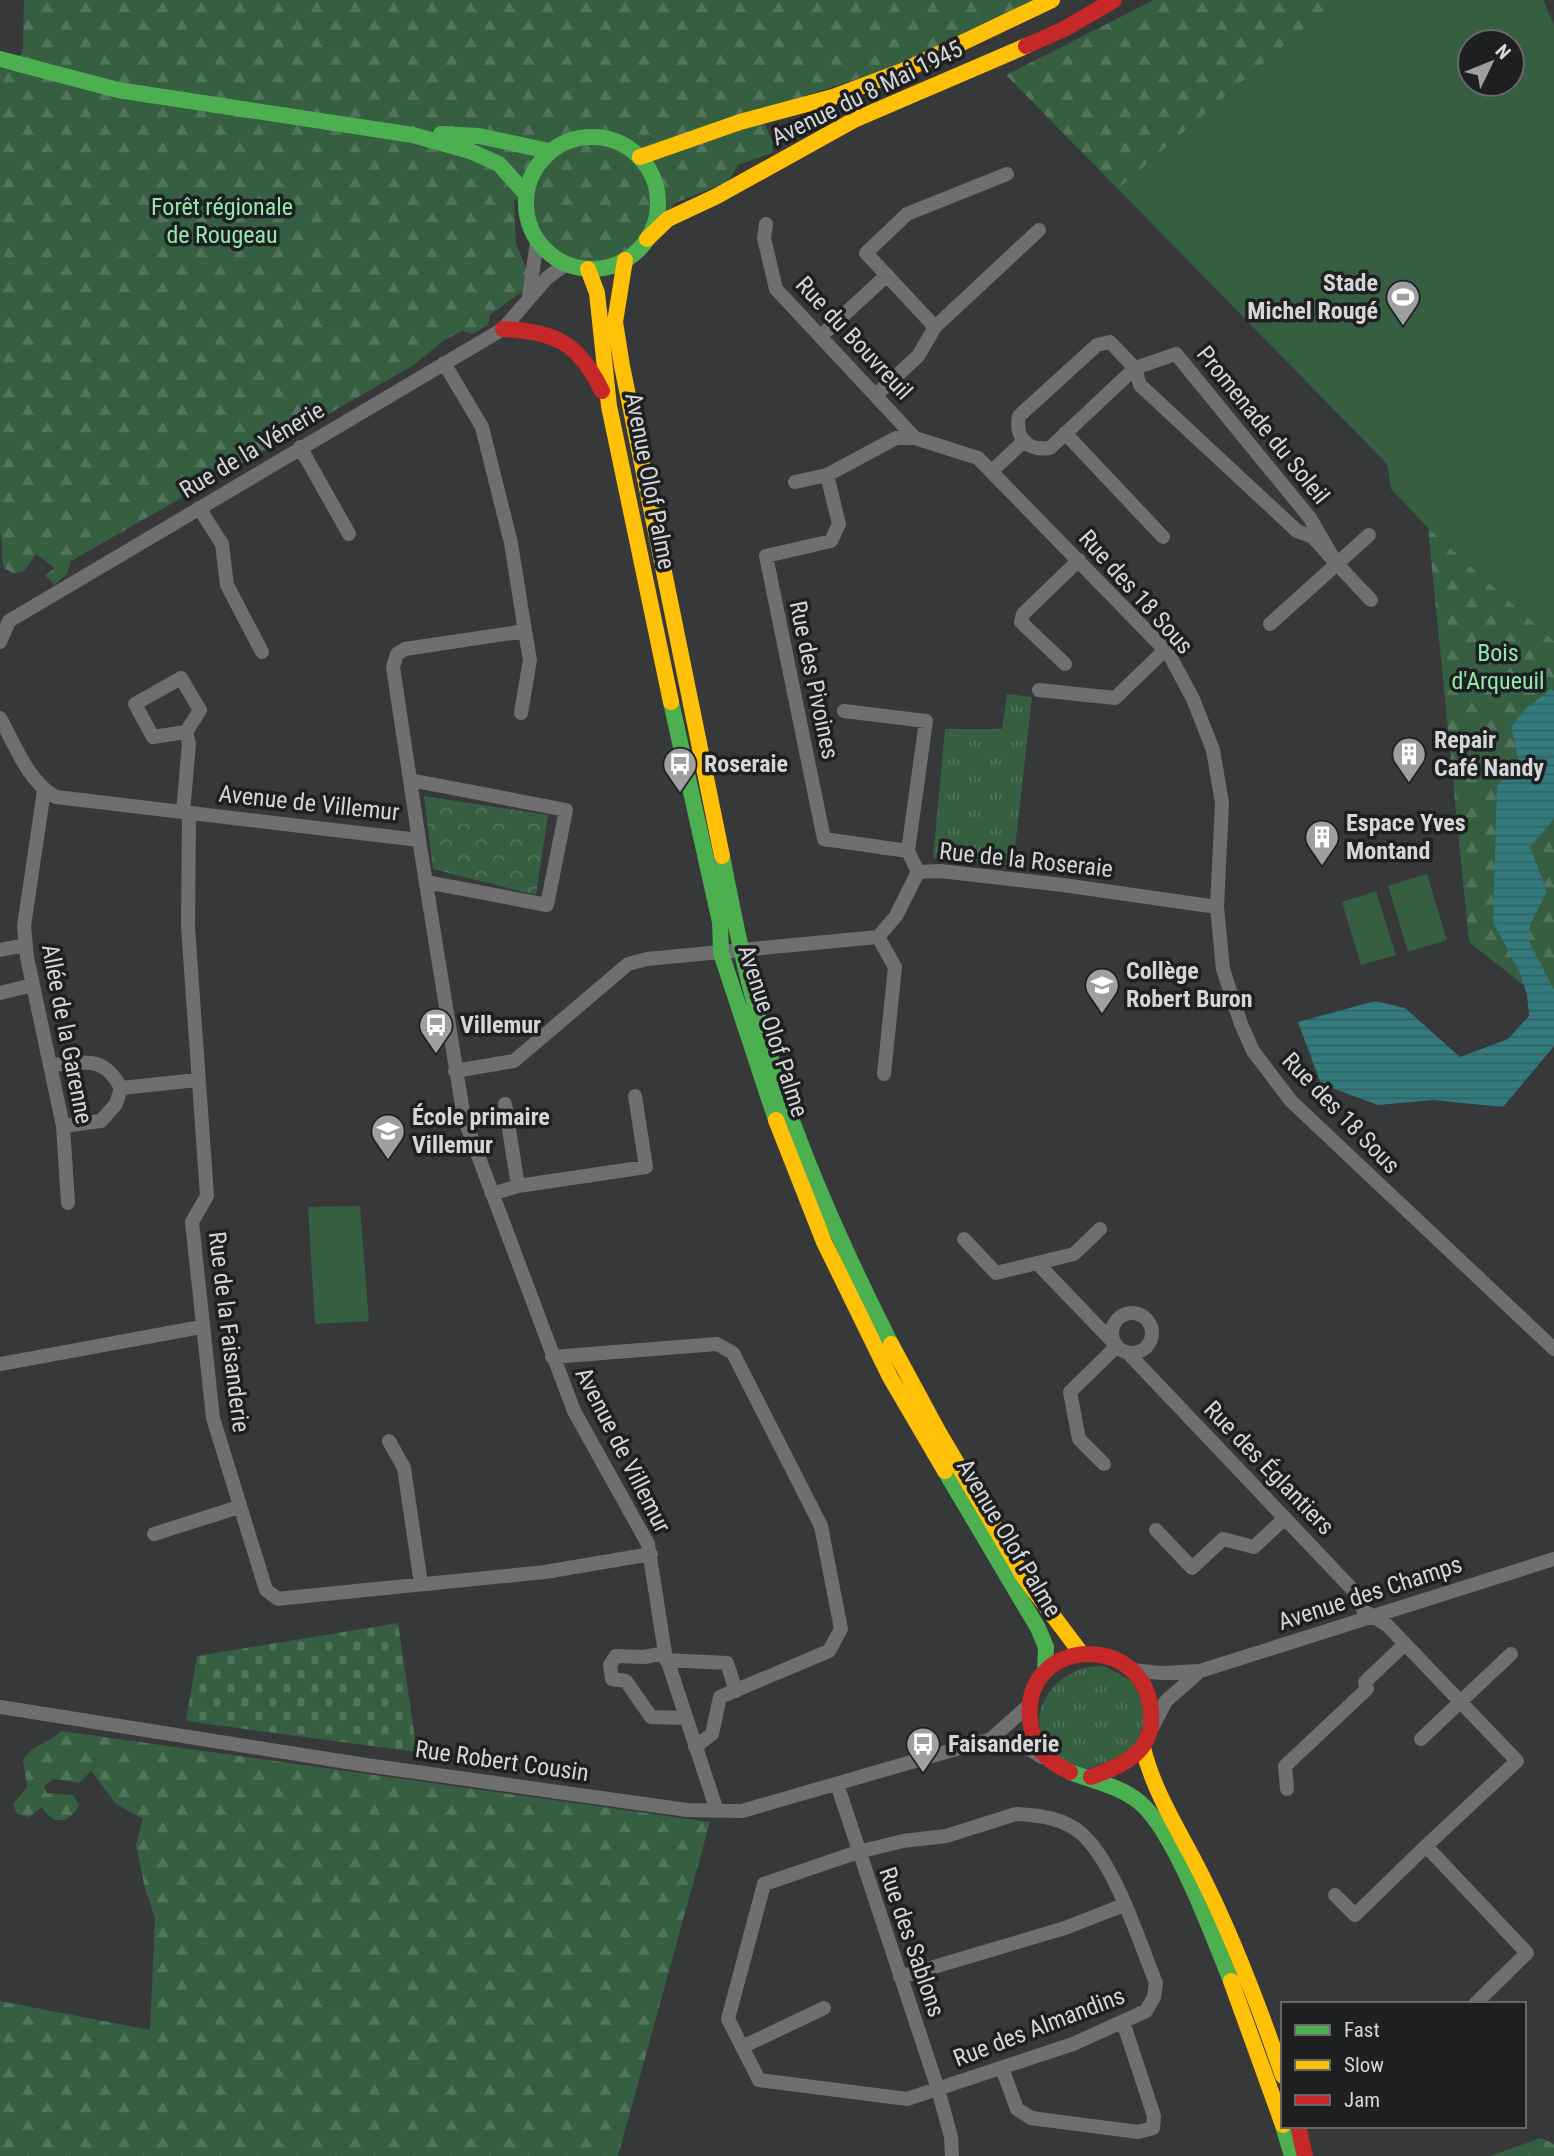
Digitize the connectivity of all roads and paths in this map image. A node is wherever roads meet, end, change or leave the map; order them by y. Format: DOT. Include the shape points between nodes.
graph roads {
  1 [pos="1052,0"];
  2 [pos="1114,0"];
  3 [pos="0,59"];
  4 [pos="413,135"];
  5 [pos="549,151"];
  6 [pos="640,157"];
  7 [pos="1007,174"];
  8 [pos="525,194"];
  9 [pos="766,224"];
  10 [pos="1039,230"];
  11 [pos="647,239"];
  12 [pos="537,242"];
  13 [pos="625,260"];
  14 [pos="566,264"];
  15 [pos="588,270"];
  16 [pos="887,275"];
  17 [pos="529,298"];
  18 [pos="935,327"];
  19 [pos="503,329"];
  20 [pos="821,336"];
  21 [pos="444,363"];
  22 [pos="1135,368"];
  23 [pos="877,394"];
  24 [pos="609,406"];
  25 [pos="1065,433"];
  26 [pos="915,438"];
  27 [pos="1023,442"];
  28 [pos="300,447"];
  29 [pos="993,470"];
  30 [pos="827,475"];
  31 [pos="795,482"];
  32 [pos="199,508"];
  33 [pos="349,534"];
  34 [pos="1368,536"];
  35 [pos="1163,537"];
  36 [pos="1079,560"];
  37 [pos="1336,563"];
  38 [pos="1371,600"];
  39 [pos="1270,624"];
  40 [pos="525,631"];
  41 [pos="0,642"];
  42 [pos="1165,650"];
  43 [pos="262,652"];
  44 [pos="1065,664"];
  45 [pos="1039,690"];
  46 [pos="844,711"];
  47 [pos="521,713"];
  48 [pos="0,718"];
  49 [pos="186,732"];
  50 [pos="410,780"];
  51 [pos="44,791"];
  52 [pos="186,813"];
  53 [pos="419,840"];
  54 [pos="908,851"];
  55 [pos="918,873"];
  56 [pos="426,882"];
  57 [pos="1217,907"];
  58 [pos="878,937"];
  59 [pos="26,945"];
  60 [pos="0,950"];
  61 [pos="740,952"];
  62 [pos="721,953"];
  63 [pos="33,985"];
  64 [pos="0,993"];
  65 [pos="51,1065"];
  66 [pos="455,1071"];
  67 [pos="884,1073"];
  68 [pos="197,1080"];
  69 [pos="121,1088"];
  70 [pos="635,1096"];
  71 [pos="505,1104"];
  72 [pos="63,1126"];
  73 [pos="518,1186"];
  74 [pos="492,1194"];
  75 [pos="68,1203"];
  76 [pos="1100,1229"];
  77 [pos="964,1239"];
  78 [pos="1037,1263"];
  79 [pos="201,1327"];
  80 [pos="1119,1347"];
  81 [pos="1554,1349"];
  82 [pos="552,1357"];
  83 [pos="0,1364"];
  84 [pos="389,1441"];
  85 [pos="1104,1464"];
  86 [pos="239,1507"];
  87 [pos="1284,1518"];
  88 [pos="1156,1530"];
  89 [pos="154,1534"];
  90 [pos="651,1554"];
  91 [pos="1554,1559"];
  92 [pos="421,1584"];
  93 [pos="1372,1616"];
  94 [pos="1405,1644"];
  95 [pos="1081,1653"];
  96 [pos="1511,1654"];
  97 [pos="665,1657"];
  98 [pos="1132,1670"];
  99 [pos="1045,1671"];
  100 [pos="1199,1671"];
  101 [pos="736,1691"];
  102 [pos="1460,1702"];
  103 [pos="1028,1706"];
  104 [pos="0,1707"];
  105 [pos="685,1718"];
  106 [pos="1151,1730"];
  107 [pos="991,1739"];
  108 [pos="1421,1739"];
  109 [pos="695,1747"];
  110 [pos="1143,1748"];
  111 [pos="1051,1763"];
  112 [pos="1091,1777"];
  113 [pos="837,1784"];
  114 [pos="1287,1789"];
  115 [pos="717,1811"];
  116 [pos="1426,1846"];
  117 [pos="858,1852"];
  118 [pos="1335,1895"];
  119 [pos="1124,1905"];
  120 [pos="900,1977"];
  121 [pos="1477,2002"];
  122 [pos="824,2008"];
  123 [pos="1123,2022"];
  124 [pos="743,2048"];
  125 [pos="1002,2068"];
  126 [pos="1281,2070"];
  127 [pos="938,2089"];
  128 [pos="1281,2120"];
  129 [pos="1284,2128"];
  130 [pos="1299,2128"];
  131 [pos="952,2156"];
  132 [pos="1292,2156"];
  133 [pos="1306,2156"];
  1 -- 6 [label="main road" via="905,71"];
  2 -- 11 [label="main road, Avenue du 8 Mai 1945" via="1064,29 855,120 668,219"];
  3 -- 4 [label="main road" via="118,90"];
  4 -- 5 [label="main road" via="479,136"];
  4 -- 8 [label="main road" via="499,164"];
  5 -- 6 [label="main road" via="587,136 622,143"];
  5 -- 8 [label="main road" via="531,175"];
  6 -- 11 [label="main road" via="652,175 658,197 657,217"];
  7 -- 16 [label="street" via="907,214 866,253"];
  8 -- 12 [label="main road" via="525,212"];
  9 -- 20 [label="street, Rue du Bouvreuil" via="764,238 776,289"];
  10 -- 18 [label="street"];
  11 -- 13 [label="main road"];
  12 -- 14 [label="main road"];
  12 -- 17 [label="street"];
  13 -- 15 [label="main road"];
  13 -- 61 [label="main road, Avenue Olof Palme" via="615,322 622,366"];
  14 -- 15 [label="main road"];
  14 -- 17 [label="street, Rue de la Vénerie"];
  15 -- 24 [label="main road, Avenue Olof Palme" via="597,293"];
  16 -- 18 [label="street"];
  16 -- 20 [label="street"];
  17 -- 19 [label="street, Rue de la Vénerie"];
  18 -- 23 [label="street" via="918,356"];
  19 -- 21 [label="street, Rue de la Vénerie"];
  19 -- 24 [label="main road" via="551,334 580,351 592,366"];
  20 -- 23 [label="street, Rue du Bouvreuil"];
  21 -- 28 [label="street, Rue de la Vénerie"];
  21 -- 40 [label="street" via="482,427 512,543"];
  22 -- 25 [label="street, Promenade du Soleil"];
  22 -- 27 [label="street, Promenade du Soleil" via="1110,342 1097,345 1019,416 1017,429"];
  22 -- 37 [label="street, Promenade du Soleil" via="1140,385 1297,531 1313,537"];
  22 -- 37 [label="street, Promenade du Soleil" via="1177,354 1310,518"];
  23 -- 26 [label="street, Rue du Bouvreuil"];
  24 -- 62 [label="main road, Avenue Olof Palme" via="720,922"];
  25 -- 27 [label="street, Promenade du Soleil" via="1050,448 1038,450"];
  25 -- 35 [label="street"];
  26 -- 29 [label="street, Rue des 18 Sous" via="978,458"];
  26 -- 30 [label="street" via="896,438"];
  27 -- 29 [label="street"];
  28 -- 32 [label="street, Rue de la Vénerie"];
  28 -- 33 [label="street"];
  29 -- 36 [label="street, Rue des 18 Sous"];
  30 -- 31 [label="street"];
  30 -- 54 [label="street, Rue des Pivoines" via="839,524 831,541 766,556 821,827 824,839"];
  32 -- 41 [label="street, Rue de la Vénerie" via="9,621"];
  32 -- 43 [label="street" via="222,544 227,585"];
  34 -- 37 [label="street"];
  36 -- 42 [label="street, Rue des 18 Sous"];
  36 -- 44 [label="street" via="1023,614 1021,622"];
  37 -- 38 [label="street, Promenade du Soleil"];
  37 -- 39 [label="street"];
  40 -- 47 [label="street" via="530,660"];
  40 -- 50 [label="street" via="405,649 397,654 393,667"];
  42 -- 45 [label="street" via="1115,698"];
  42 -- 57 [label="street, Rue des 18 Sous" via="1193,699 1213,750 1222,803"];
  46 -- 54 [label="street" via="926,721"];
  48 -- 51 [label="street"];
  49 -- 49 [label="street, Rue de la Faisanderie" via="200,710 181,678 135,704 153,737"];
  49 -- 52 [label="street, Rue de la Faisanderie"];
  50 -- 53 [label="street"];
  50 -- 56 [label="street" via="566,810 547,905"];
  51 -- 52 [label="street, Avenue de Villemur" via="56,797"];
  51 -- 59 [label="street, Allée de la Garenne" via="24,926"];
  52 -- 53 [label="street, Avenue de Villemur"];
  52 -- 68 [label="street, Rue de la Faisanderie"];
  53 -- 56 [label="street, Avenue de Villemur"];
  54 -- 55 [label="street"];
  55 -- 57 [label="street, Rue de la Roseraie" via="940,871"];
  55 -- 58 [label="street, Rue de la Roseraie" via="896,916"];
  56 -- 66 [label="street, Avenue de Villemur"];
  57 -- 81 [label="street, Rue des 18 Sous" via="1228,991 1253,1051 1280,1089"];
  58 -- 61 [label="street"];
  58 -- 67 [label="street" via="895,967"];
  59 -- 60 [label="street"];
  59 -- 63 [label="street, Allée de la Garenne"];
  61 -- 62 [label="street"];
  61 -- 95 [label="main road, Avenue Olof Palme" via="763,1042 795,1134 873,1311 933,1425 1013,1557 1052,1619"];
  62 -- 66 [label="street" via="628,964 514,1060"];
  62 -- 99 [label="main road, Avenue Olof Palme" via="763,1087 840,1276 933,1454 1038,1628 1046,1647"];
  63 -- 64 [label="street"];
  63 -- 65 [label="street, Allée de la Garenne"];
  65 -- 69 [label="street" via="96,1062 112,1071"];
  65 -- 72 [label="street, Allée de la Garenne"];
  66 -- 74 [label="street, Avenue de Villemur" via="464,1118"];
  68 -- 69 [label="street"];
  68 -- 79 [label="street, Rue de la Faisanderie" via="207,1196 192,1222"];
  69 -- 72 [label="street" via="116,1104 101,1121"];
  70 -- 73 [label="street" via="646,1167"];
  71 -- 73 [label="street"];
  72 -- 75 [label="street, Allée de la Garenne"];
  73 -- 74 [label="street"];
  74 -- 82 [label="street, Avenue de Villemur"];
  76 -- 78 [label="street" via="1074,1254"];
  77 -- 78 [label="street" via="996,1273"];
  78 -- 80 [label="street, Rue des Églantiers"];
  79 -- 83 [label="street"];
  79 -- 86 [label="street, Rue de la Faisanderie" via="213,1418"];
  80 -- 85 [label="street" via="1070,1392 1079,1439"];
  80 -- 87 [label="street, Rue des Églantiers"];
  82 -- 90 [label="street, Avenue de Villemur" via="574,1411"];
  82 -- 101 [label="street" via="717,1344 733,1353 821,1525 841,1629 829,1651"];
  84 -- 92 [label="street" via="404,1468"];
  86 -- 89 [label="street"];
  86 -- 92 [label="street, Rue de la Faisanderie" via="270,1595 286,1598"];
  87 -- 88 [label="street" via="1254,1547 1223,1539 1192,1568"];
  87 -- 93 [label="street, Rue des Églantiers"];
  90 -- 92 [label="street, Rue de la Faisanderie" via="545,1572"];
  90 -- 97 [label="street, Avenue de Villemur"];
  91 -- 93 [label="street, Avenue des Champs"];
  93 -- 94 [label="street, Rue des Églantiers"];
  93 -- 100 [label="street, Avenue des Champs"];
  94 -- 102 [label="street, Rue des Églantiers"];
  94 -- 114 [label="street" via="1365,1682 1367,1689 1286,1766"];
  95 -- 98 [label="main road" via="1102,1653"];
  95 -- 99 [label="main road" via="1061,1659"];
  96 -- 102 [label="street"];
  97 -- 101 [label="street" via="727,1663"];
  97 -- 105 [label="street, Avenue de Villemur"];
  97 -- 105 [label="street" via="616,1656 610,1665 612,1679 626,1681 651,1717"];
  98 -- 100 [label="street, Avenue des Champs"];
  98 -- 106 [label="main road" via="1148,1692"];
  99 -- 103 [label="main road"];
  100 -- 106 [label="street, Avenue des Champs" via="1166,1701"];
  101 -- 109 [label="street" via="720,1697 712,1734"];
  102 -- 108 [label="street"];
  102 -- 116 [label="street, Rue des Églantiers" via="1517,1761"];
  103 -- 107 [label="street, Rue Robert Cousin"];
  103 -- 111 [label="main road" via="1037,1746"];
  104 -- 115 [label="street, Rue Robert Cousin" via="366,1765"];
  105 -- 109 [label="street, Avenue de Villemur"];
  106 -- 110 [label="main road"];
  107 -- 111 [label="street" via="1029,1749"];
  107 -- 113 [label="street, Rue Robert Cousin"];
  109 -- 115 [label="street, Avenue de Villemur"];
  110 -- 112 [label="main road" via="1112,1773"];
  110 -- 126 [label="main road" via="1158,1794 1244,1967"];
  111 -- 112 [label="main road"];
  112 -- 128 [label="main road" via="1136,1799 1159,1825 1223,1958"];
  113 -- 115 [label="street, Rue Robert Cousin" via="742,1811"];
  113 -- 117 [label="street, Rue des Sablons"];
  116 -- 118 [label="street" via="1355,1915"];
  116 -- 121 [label="street" via="1527,1953"];
  117 -- 119 [label="street, Rue des Almandins" via="946,1836 1016,1814 1044,1815 1080,1832 1089,1842"];
  117 -- 120 [label="street, Rue des Sablons"];
  117 -- 124 [label="street, Rue des Almandins" via="764,1884 728,2019"];
  119 -- 120 [label="street" via="1065,1928"];
  119 -- 123 [label="street, Rue des Almandins" via="1156,1983 1146,2011"];
  120 -- 127 [label="street, Rue des Sablons"];
  122 -- 124 [label="street"];
  123 -- 125 [label="street, Rue des Almandins" via="1073,2045"];
  123 -- 125 [label="street" via="1154,2116 1153,2128 1138,2132 1031,2118 1017,2109"];
  124 -- 127 [label="street, Rue des Almandins" via="759,2080 907,2099"];
  125 -- 127 [label="street, Rue des Almandins"];
  127 -- 131 [label="street, Rue des Sablons"];
  129 -- 132 [label="main road"];
  130 -- 133 [label="main road"];
}
